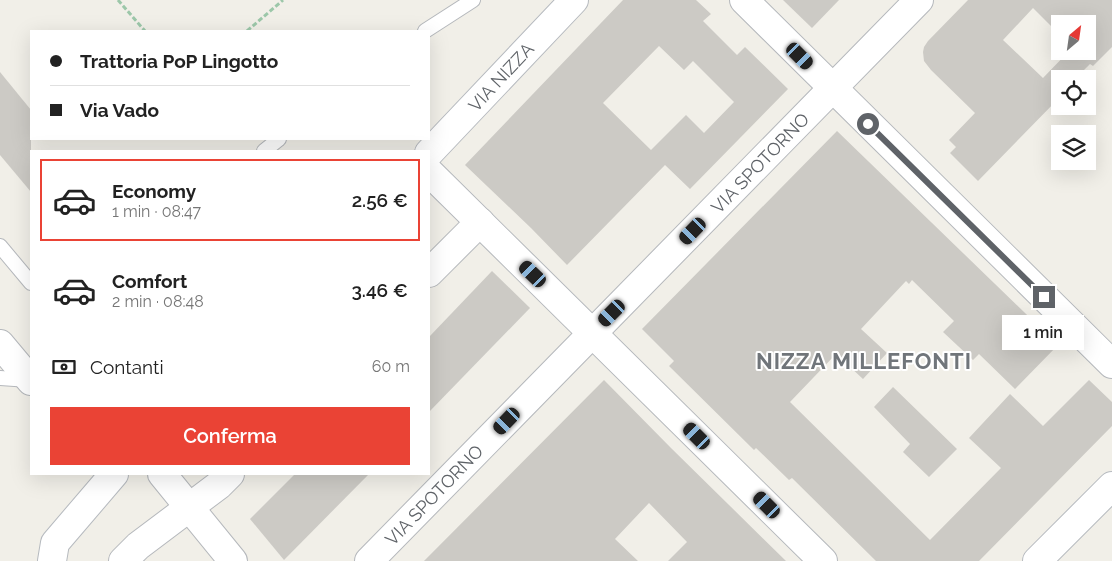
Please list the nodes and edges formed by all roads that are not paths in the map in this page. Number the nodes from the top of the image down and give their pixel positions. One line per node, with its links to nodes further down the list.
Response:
1 (473, 0): 5 (lane)
2 (574, 0): 9 (street, VIA NIZZA)
3 (744, 0): 6 (street)
4 (919, 0): 6 (street, VIA SPOTORNO)
5 (427, 30)
6 (832, 89): 15 (street, VIA SPOTORNO); 17 (street)
7 (278, 140): 8 (lane)
8 (265, 150)
9 (430, 152)
10 (430, 173): 11 (street)
11 (480, 222): 13 (street); 15 (street)
12 (0, 246): 14 (lane)
13 (430, 272)
14 (30, 282)
15 (593, 333): 30 (street, VIA SPOTORNO); 31 (street)
16 (0, 344): 19 (street)
17 (1112, 364)
18 (0, 378): 20 (lane)
19 (30, 379)
20 (30, 380)
21 (113, 475): 26 (street)
22 (163, 475): 25 (street)
23 (229, 475): 25 (street)
24 (1112, 486): 32 (street)
25 (189, 507): 28 (street); 29 (street)
26 (53, 552): 27 (street)
27 (32, 561)
28 (123, 561)
29 (232, 561)
30 (370, 561)
31 (823, 561)
32 (1037, 561)

